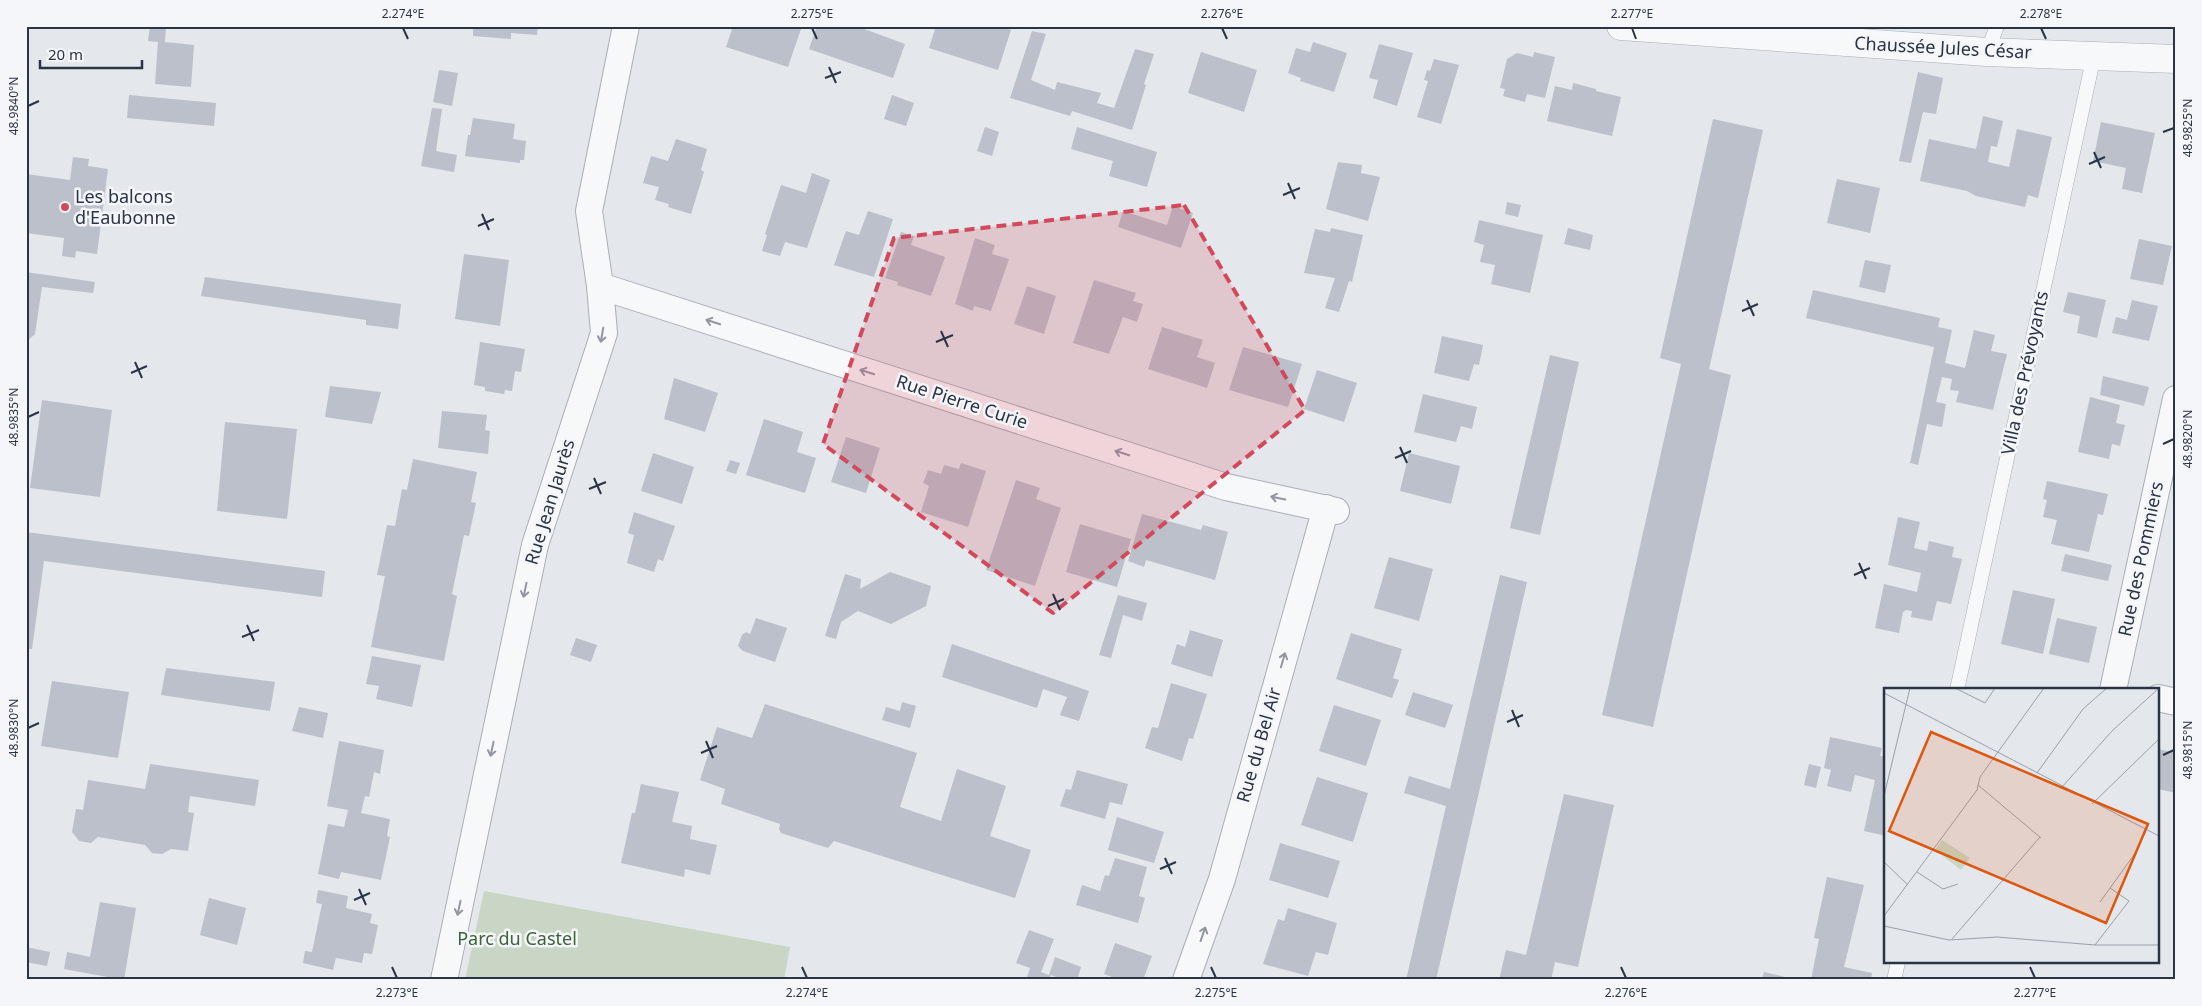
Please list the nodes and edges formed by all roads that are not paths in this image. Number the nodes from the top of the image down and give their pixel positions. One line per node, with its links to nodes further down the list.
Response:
1 (626, 26): 8 (street, Rue Jean Jaurès)
2 (1620, 26): 4 (street, Chaussée Jules César)
3 (1997, 26): 5 (lane)
4 (1650, 27): 5 (street, Chaussée Jules César)
5 (1986, 52): 6 (street, Chaussée Jules César)
6 (2094, 55): 7 (street, Chaussée Jules César); 11 (lane, Villa des Prévoyants)
7 (2176, 59)
8 (600, 286): 10 (street, Rue Pierre Curie, one-way to 8); 16 (street, Rue Jean Jaurès, one-way to 16)
9 (2176, 398): 12 (street, Rue des Pommiers)
10 (1331, 510): 17 (street, Rue du Bel Air, one-way to 10)
11 (1957, 688)
12 (2114, 688)
13 (2160, 698): 14 (street)
14 (2176, 702)
15 (1898, 964): 18 (lane)
16 (444, 980)
17 (1186, 980)
18 (1894, 980)

